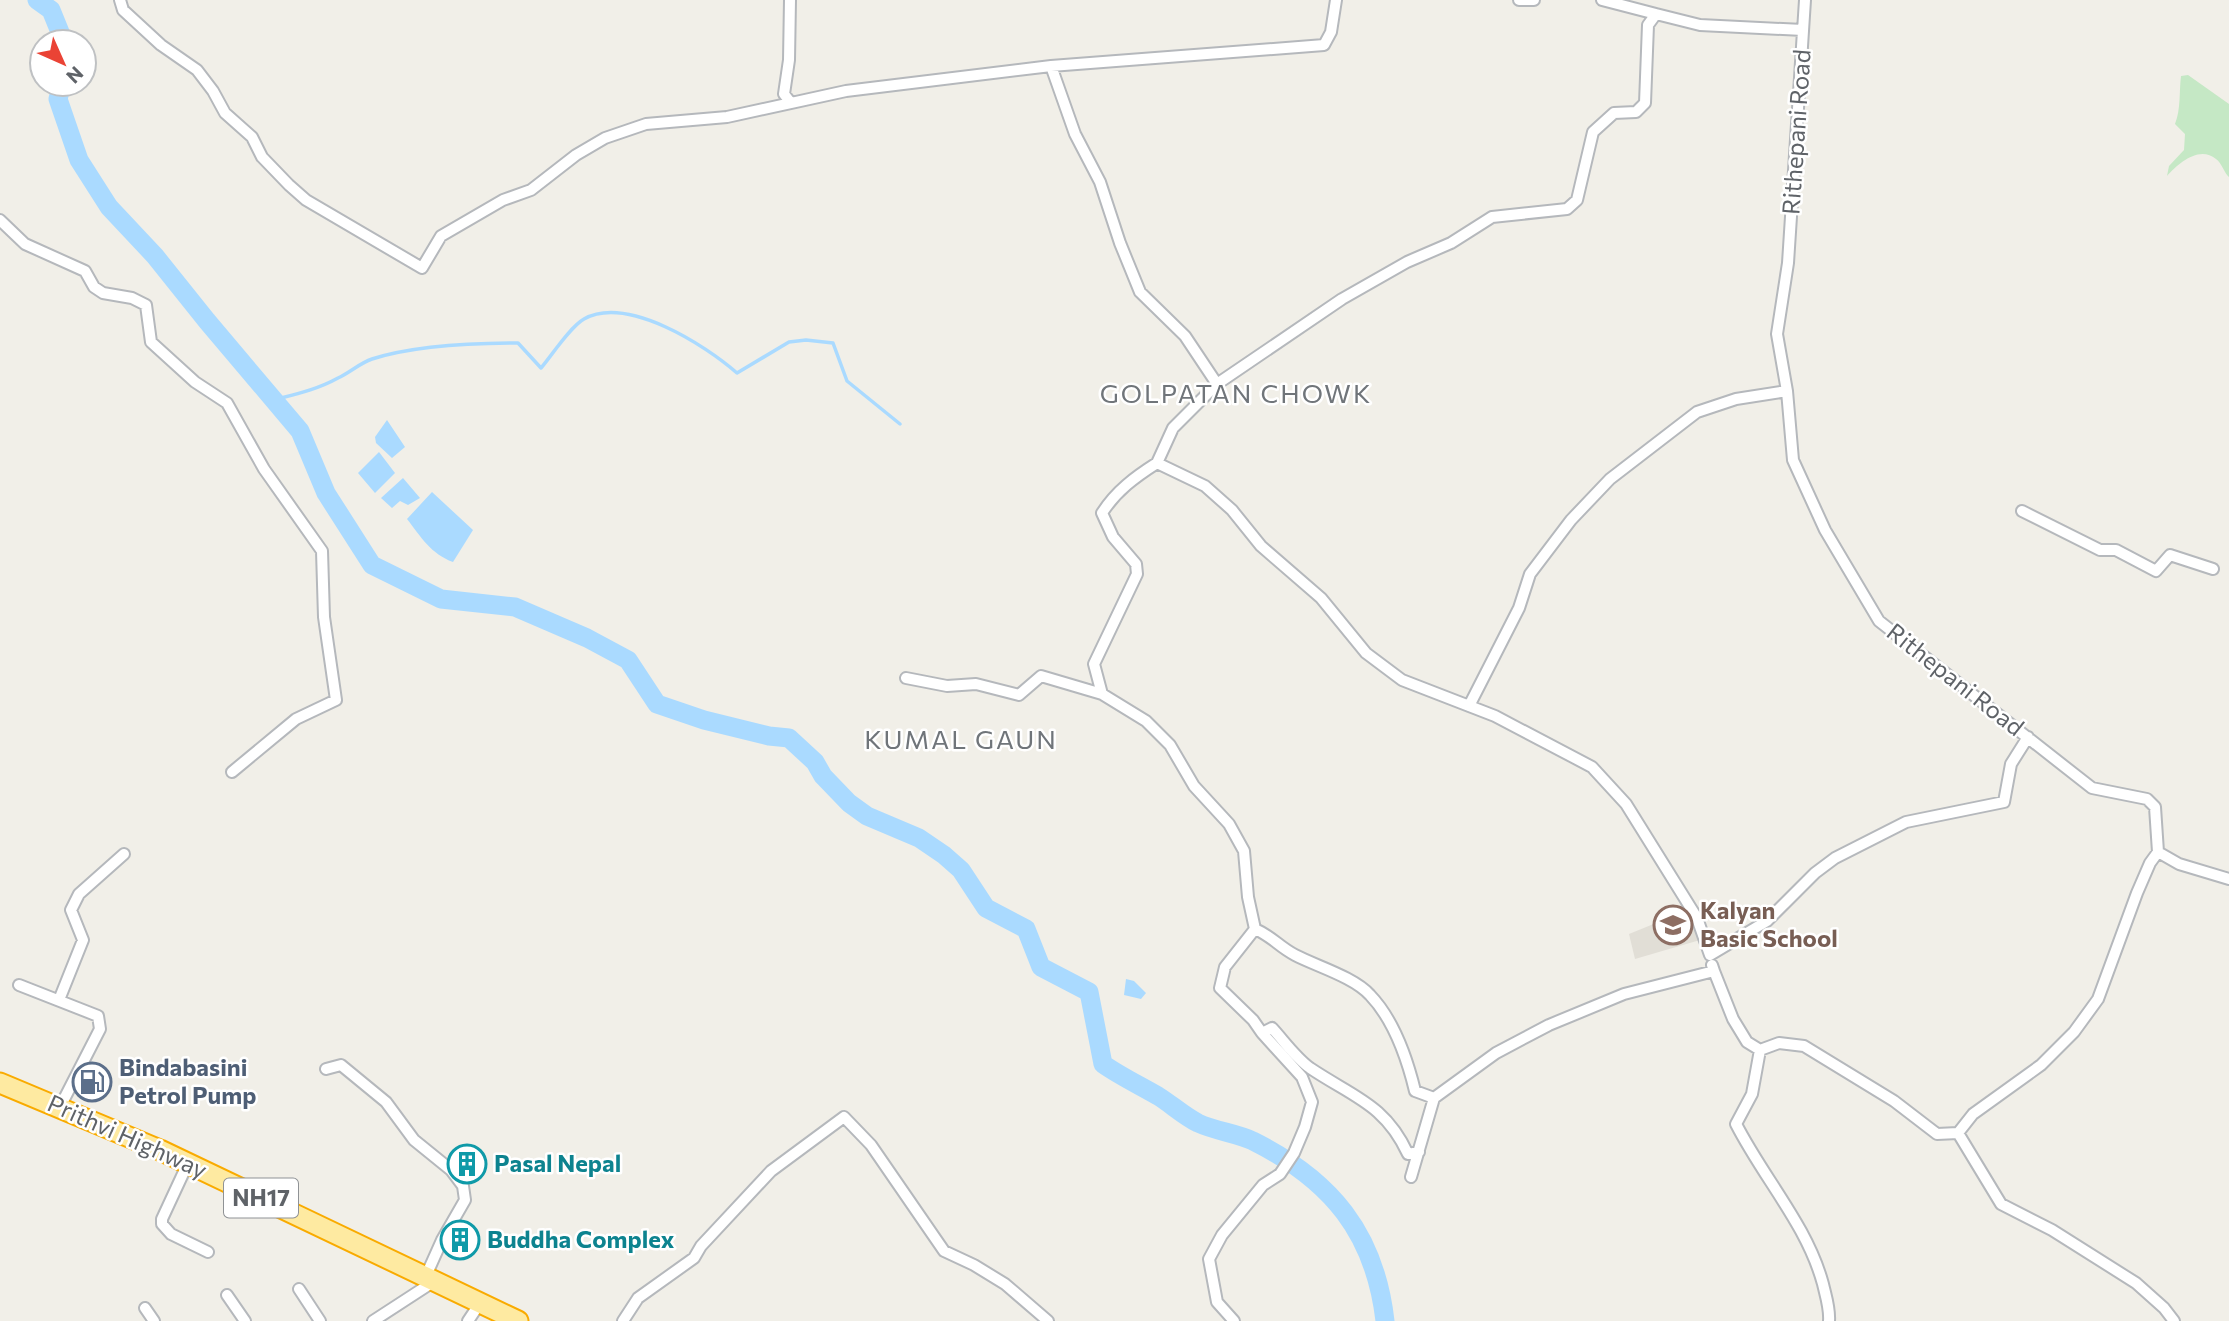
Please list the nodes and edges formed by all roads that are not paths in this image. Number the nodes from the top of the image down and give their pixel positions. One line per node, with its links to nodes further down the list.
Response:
1 (120, 0): 11 (street)
2 (790, 0): 11 (street)
3 (1336, 0): 10 (street)
4 (1519, 0): 5 (street)
5 (1534, 0)
6 (1602, 0): 8 (street)
7 (1805, 0): 9 (street, Rithepani Road)
8 (1656, 14): 9 (street); 13 (street)
9 (1803, 30): 14 (street, Rithepani Road)
10 (1051, 66): 11 (street); 13 (street)
11 (791, 103)
12 (0, 220): 22 (street)
13 (1217, 384): 15 (street)
14 (1787, 391): 20 (street); 21 (street, Rithepani Road)
15 (1157, 463): 19 (street); 20 (street)
16 (2022, 512): 17 (street)
17 (2213, 569)
18 (906, 678): 19 (street)
19 (1102, 694): 26 (street)
20 (1469, 706): 27 (street)
21 (2028, 737): 23 (street, Rithepani Road); 27 (street)
22 (232, 772)
23 (2158, 852): 25 (street); 37 (street)
24 (124, 855): 30 (street)
25 (2229, 879)
26 (1255, 929): 31 (street); 35 (street)
27 (1710, 955): 28 (street)
28 (1713, 971): 32 (street); 35 (street)
29 (19, 985): 30 (street)
30 (59, 1000): 36 (street)
31 (1262, 1032): 38 (street); 55 (street)
32 (1760, 1050): 37 (street); 56 (street)
33 (326, 1069): 42 (street)
34 (0, 1083): 36 (highway, Prithvi Highway / NH17)
35 (1434, 1098): 38 (street)
36 (60, 1107): 39 (highway, Prithvi Highway / NH17)
37 (1958, 1133): 57 (street)
38 (1419, 1152): 40 (street)
39 (188, 1163): 41 (street); 42 (highway, Prithvi Highway / NH17)
40 (1411, 1177)
41 (208, 1252)
42 (429, 1280): 45 (highway, Prithvi Highway / NH17); 50 (street)
43 (299, 1289): 49 (street)
44 (228, 1295): 47 (street)
45 (480, 1303): 51 (street); 52 (highway, Prithvi Highway / NH17)
46 (145, 1308): 48 (street)
47 (239, 1319)
48 (154, 1321)
49 (320, 1321)
50 (373, 1321)
51 (468, 1321)
52 (518, 1321)
53 (623, 1321): 54 (street)
54 (1048, 1321)
55 (1234, 1321)
56 (1829, 1321)
57 (2174, 1321)

